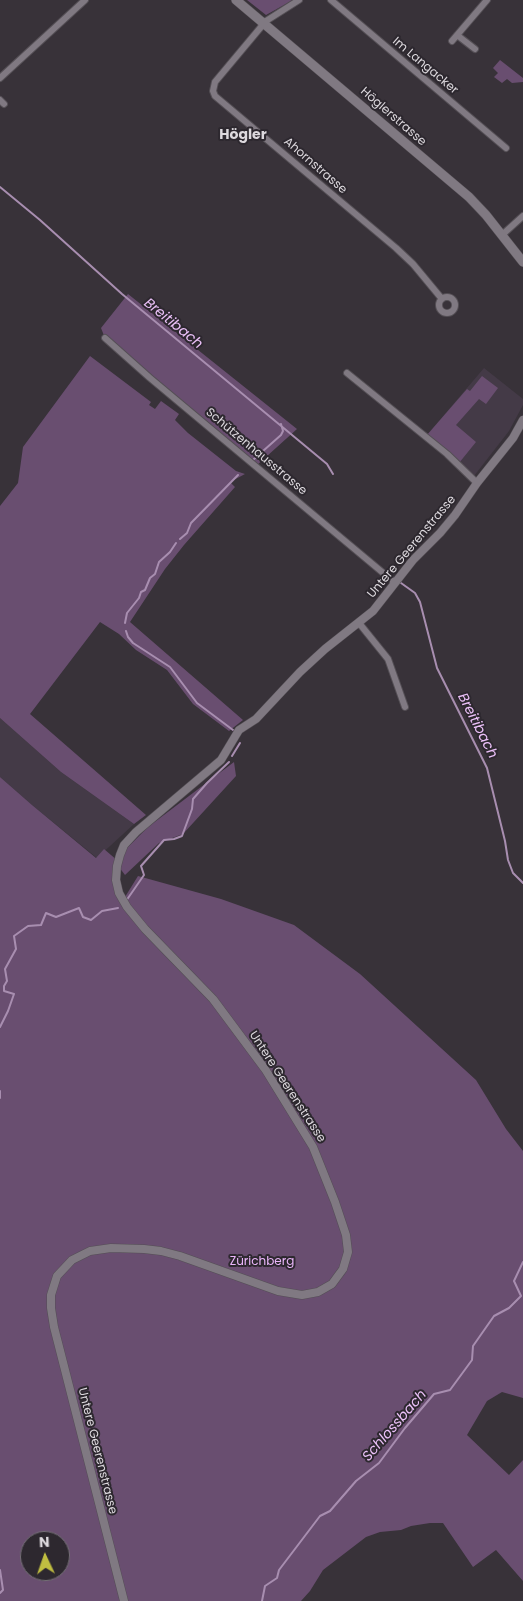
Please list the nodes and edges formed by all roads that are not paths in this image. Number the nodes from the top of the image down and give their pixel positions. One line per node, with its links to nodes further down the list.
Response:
1 (85, 0): 10 (street)
2 (236, 0): 6 (main road, Höglerstrasse)
3 (299, 0): 6 (street)
4 (331, 0): 11 (street, Im Langacker)
5 (487, 0): 7 (street)
6 (264, 23): 13 (main road, Höglerstrasse); 15 (street, Ahornstrasse)
7 (457, 35): 8 (street); 9 (street)
8 (452, 41)
9 (475, 49)
10 (0, 78)
11 (506, 148)
12 (523, 216): 13 (street)
13 (502, 235): 14 (main road, Höglerstrasse)
14 (523, 262)
15 (442, 299)
16 (105, 338): 21 (street, Schützenhausstrasse)
17 (347, 373): 20 (street)
18 (523, 420): 19 (street, Untere Geerenstrasse)
19 (521, 430): 20 (street, Untere Geerenstrasse)
20 (477, 482): 21 (street, Untere Geerenstrasse)
21 (394, 582): 22 (street, Untere Geerenstrasse)
22 (359, 623): 23 (street); 24 (street, Untere Geerenstrasse)
23 (405, 707)
24 (124, 1601)

